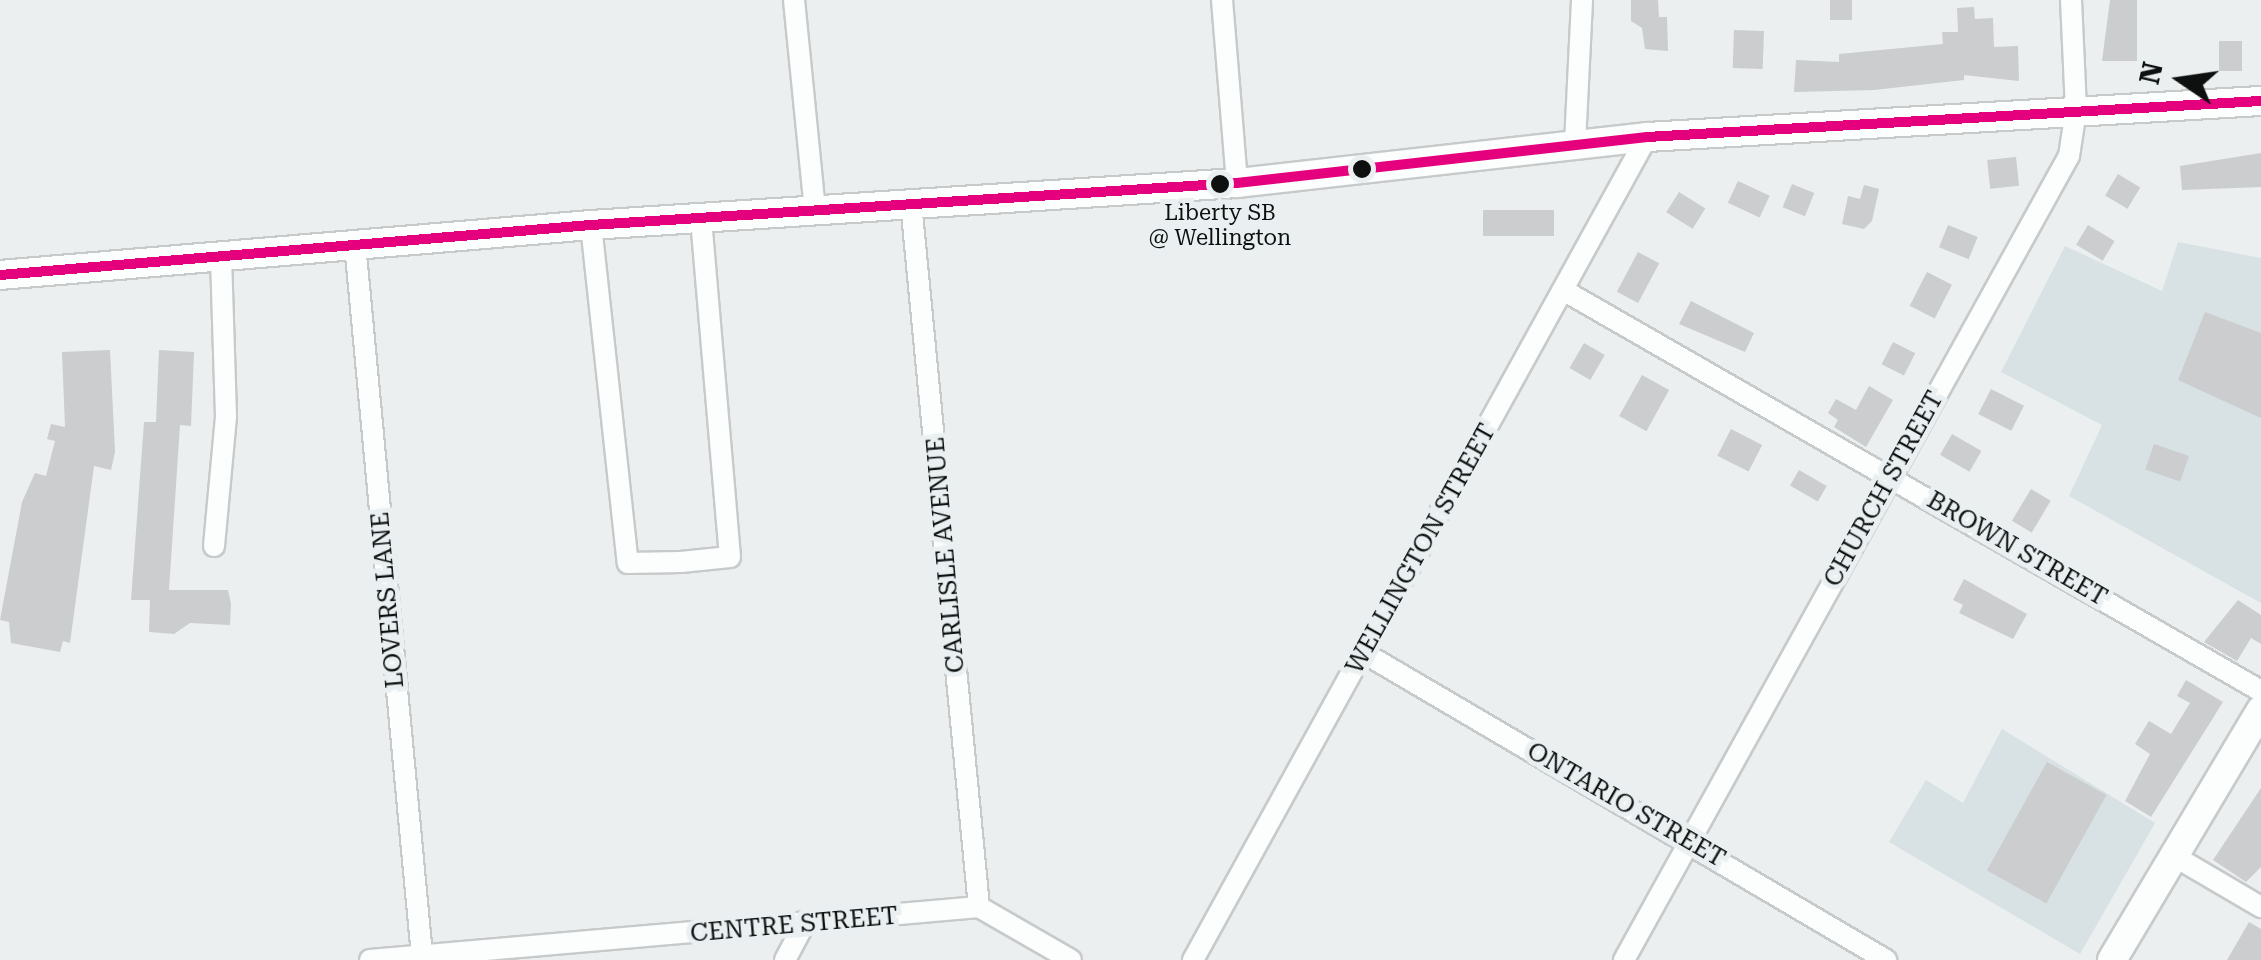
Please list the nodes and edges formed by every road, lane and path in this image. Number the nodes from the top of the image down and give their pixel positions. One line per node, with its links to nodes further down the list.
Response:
1 (794, 0): 11 (street)
2 (1222, 0): 9 (street)
3 (1582, 0): 8 (street)
4 (2071, 0): 6 (street, CHURCH STREET)
5 (2261, 101): 6 (main road)
6 (2076, 110): 7 (main road); 18 (street, CHURCH STREET)
7 (1647, 137): 8 (main road); 17 (street, WELLINGTON STREET)
8 (1575, 144): 9 (main road)
9 (1238, 183): 10 (main road)
10 (912, 203): 11 (main road); 25 (street, CARLISLE AVENUE)
11 (815, 210): 12 (main road)
12 (701, 218): 13 (main road); 13 (street)
13 (591, 225): 14 (main road)
14 (355, 244): 15 (main road); 28 (street, LOVERS LANE)
15 (221, 256): 16 (main road); 19 (street)
16 (0, 275)
17 (1563, 290): 18 (street, BROWN STREET); 20 (street, WELLINGTON STREET)
18 (1892, 476): 21 (street, BROWN STREET); 23 (street, CHURCH STREET)
19 (214, 546)
20 (1364, 653): 23 (street, ONTARIO STREET); 33 (street, WELLINGTON STREET)
21 (2261, 691)
22 (2261, 710): 24 (main road)
23 (1690, 841): 34 (street, CHURCH STREET); 35 (street, ONTARIO STREET)
24 (2174, 856): 26 (street); 36 (main road)
25 (979, 907): 27 (street, CENTRE STREET); 32 (street)
26 (2261, 907)
27 (804, 926): 29 (street, CENTRE STREET); 31 (street)
28 (422, 956): 29 (street, CENTRE STREET); 30 (street, CENTRE STREET)
29 (452, 957)
30 (370, 960)
31 (785, 960)
32 (1071, 960)
33 (1193, 960)
34 (1624, 960)
35 (1886, 960)
36 (2112, 960)

